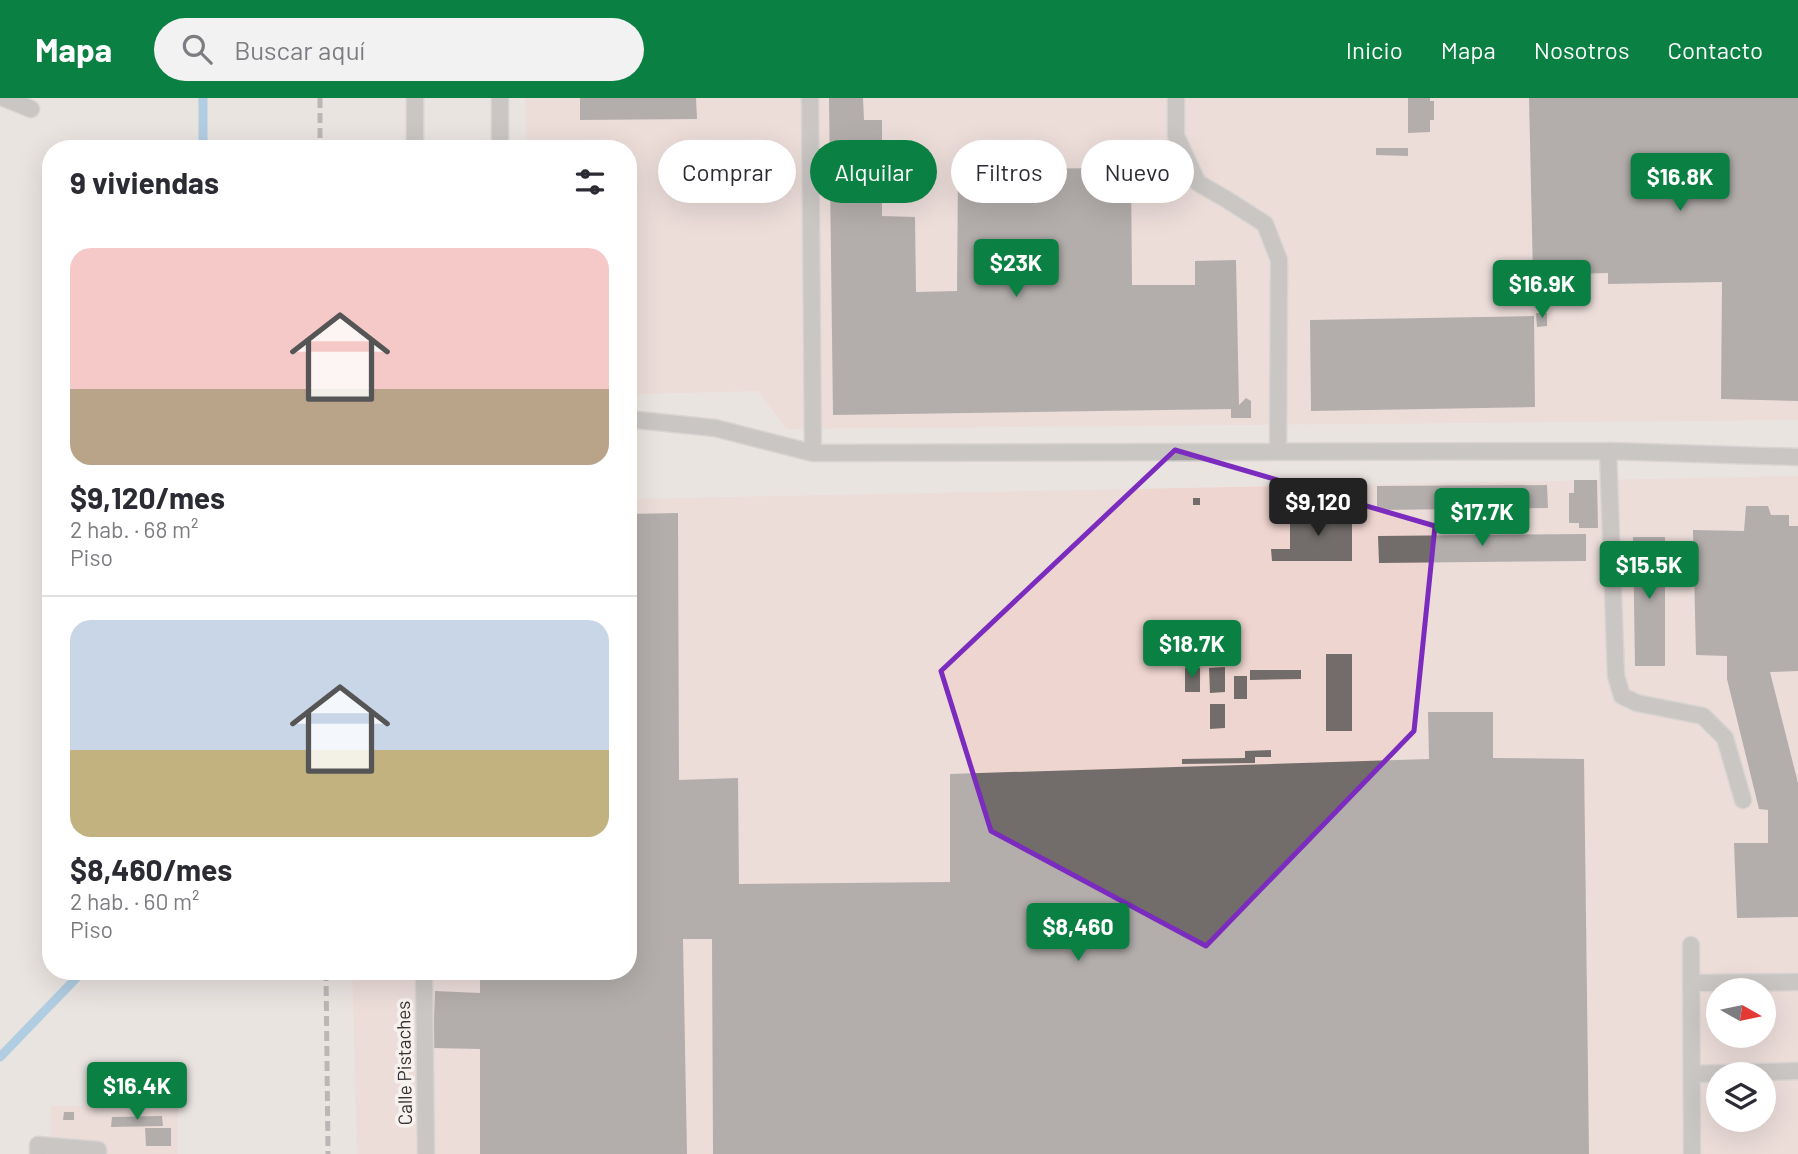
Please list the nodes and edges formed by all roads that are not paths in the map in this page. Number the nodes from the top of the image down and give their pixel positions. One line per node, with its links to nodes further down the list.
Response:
1 (4, 98): 6 (lane)
2 (415, 98): 7 (lane)
3 (500, 98): 8 (lane)
4 (810, 98): 12 (lane)
5 (1176, 98): 11 (lane)
6 (31, 108)
7 (415, 140)
8 (500, 140)
9 (637, 420): 12 (lane)
10 (1608, 451): 11 (lane); 13 (lane); 14 (lane)
11 (1278, 452): 12 (lane)
12 (813, 453)
13 (1798, 457)
14 (1743, 800)
15 (1691, 945): 18 (lane)
16 (424, 980): 23 (lane, Calle Pistaches)
17 (1798, 982): 18 (lane)
18 (1691, 983): 20 (lane)
19 (1798, 1071): 20 (lane)
20 (1692, 1074): 24 (lane)
21 (38, 1154): 22 (lane)
22 (98, 1154)
23 (426, 1154)
24 (1692, 1154)

